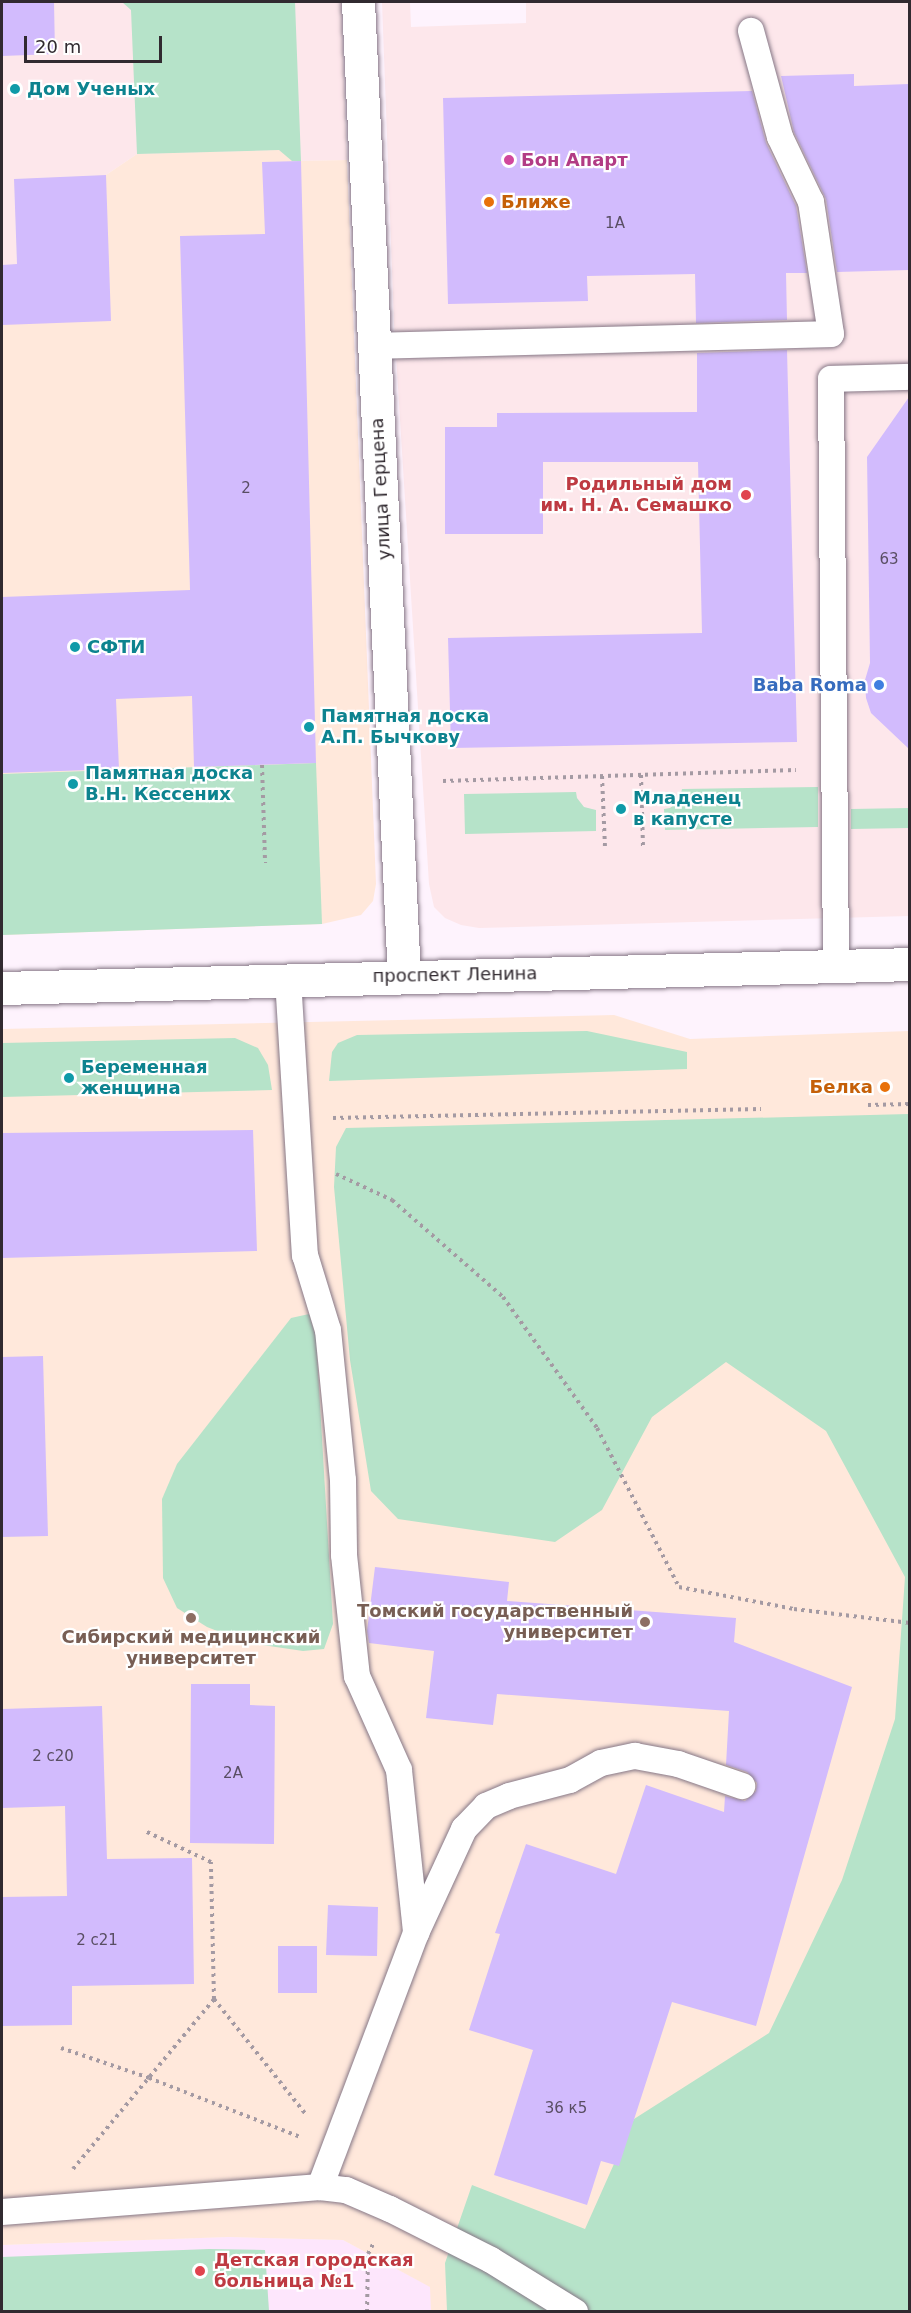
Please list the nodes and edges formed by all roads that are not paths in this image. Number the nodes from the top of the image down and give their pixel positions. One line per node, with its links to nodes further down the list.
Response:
1 (358, 2): 3 (street, улица Герцена)
2 (751, 31): 3 (lane)
3 (374, 346): 7 (street, улица Герцена)
4 (909, 377): 6 (lane)
5 (909, 964): 6 (street, проспект Ленина)
6 (836, 966): 7 (street, проспект Ленина)
7 (404, 976): 8 (street, проспект Ленина)
8 (288, 979): 9 (street, проспект Ленина); 11 (lane)
9 (2, 988)
10 (742, 1786): 11 (lane)
11 (416, 1933): 12 (lane)
12 (320, 2187): 13 (lane); 14 (lane)
13 (2, 2211)
14 (575, 2312)

